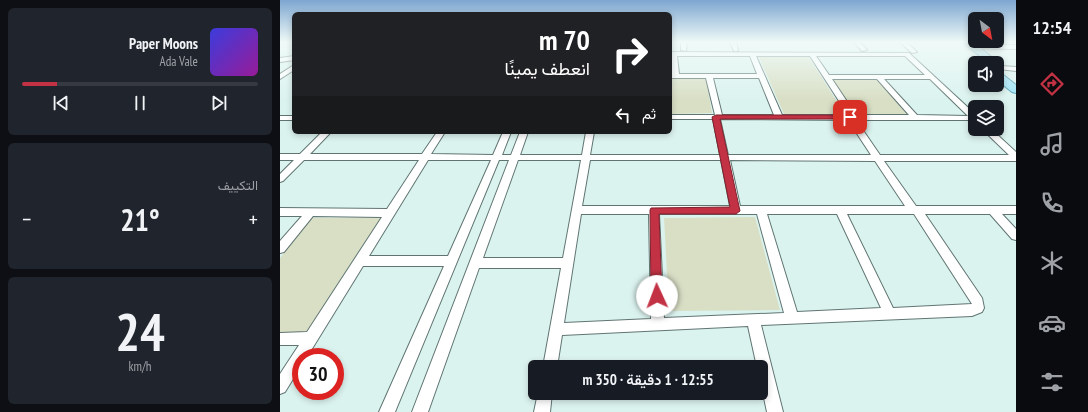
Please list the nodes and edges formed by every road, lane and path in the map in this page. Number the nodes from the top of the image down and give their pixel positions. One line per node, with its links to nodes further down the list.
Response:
1 (672, 61): 9 (street)
2 (755, 61): 11 (street)
3 (817, 61): 14 (street)
4 (915, 61): 16 (street)
5 (292, 68): 13 (street)
6 (1004, 68): 7 (street)
7 (1016, 69)
8 (1004, 72): 17 (main road)
9 (673, 76): 10 (street)
10 (710, 76): 11 (street); 22 (street)
11 (762, 76): 23 (street)
12 (1004, 76): 18 (main road)
13 (280, 77)
14 (827, 77): 15 (street); 24 (street)
15 (879, 77): 16 (street); 26 (street)
16 (931, 77): 19 (street)
17 (1016, 80)
18 (1016, 90)
19 (968, 111)
20 (292, 117): 25 (street)
21 (672, 117): 22 (street)
22 (717, 117): 23 (street); 38 (street)
23 (779, 117): 24 (street)
24 (852, 117): 26 (street); 42 (street)
25 (280, 118)
26 (915, 118): 27 (street)
27 (968, 118)
28 (325, 134): 34 (street)
29 (440, 134): 41 (street)
30 (506, 134): 35 (street)
31 (523, 134): 36 (street)
32 (590, 134): 37 (street)
33 (994, 136): 39 (street)
34 (301, 157): 40 (street); 41 (street); 43 (street)
35 (496, 157): 36 (street); 41 (street); 58 (street)
36 (514, 157): 37 (street); 59 (street)
37 (585, 157): 38 (street); 44 (street)
38 (724, 157): 42 (street); 49 (street)
39 (1016, 157): 42 (street)
40 (280, 158)
41 (424, 158): 54 (street)
42 (877, 158): 46 (street)
43 (280, 179)
44 (576, 210): 45 (street); 60 (street)
45 (654, 210): 49 (street); 64 (street)
46 (915, 210): 47 (street); 51 (street); 61 (street)
47 (993, 210): 48 (street); 55 (street)
48 (1016, 210)
49 (736, 211): 50 (street)
50 (761, 211): 51 (street); 62 (street)
51 (841, 211): 61 (street)
52 (280, 212): 53 (street)
53 (311, 212): 54 (street); 56 (street)
54 (389, 213): 57 (street)
55 (1016, 236)
56 (280, 249)
57 (359, 261): 58 (street); 66 (street)
58 (452, 261): 71 (street)
59 (476, 263): 60 (street); 72 (street)
60 (568, 263): 65 (street)
61 (890, 314): 62 (street)
62 (792, 318): 63 (street)
63 (753, 320): 64 (street); 74 (street)
64 (658, 324): 65 (street)
65 (556, 328): 68 (street)
66 (310, 338): 67 (street); 69 (street)
67 (280, 339)
68 (551, 360)
69 (280, 387)
70 (544, 400): 73 (street)
71 (387, 412)
72 (420, 412)
73 (542, 412)
74 (775, 412)

